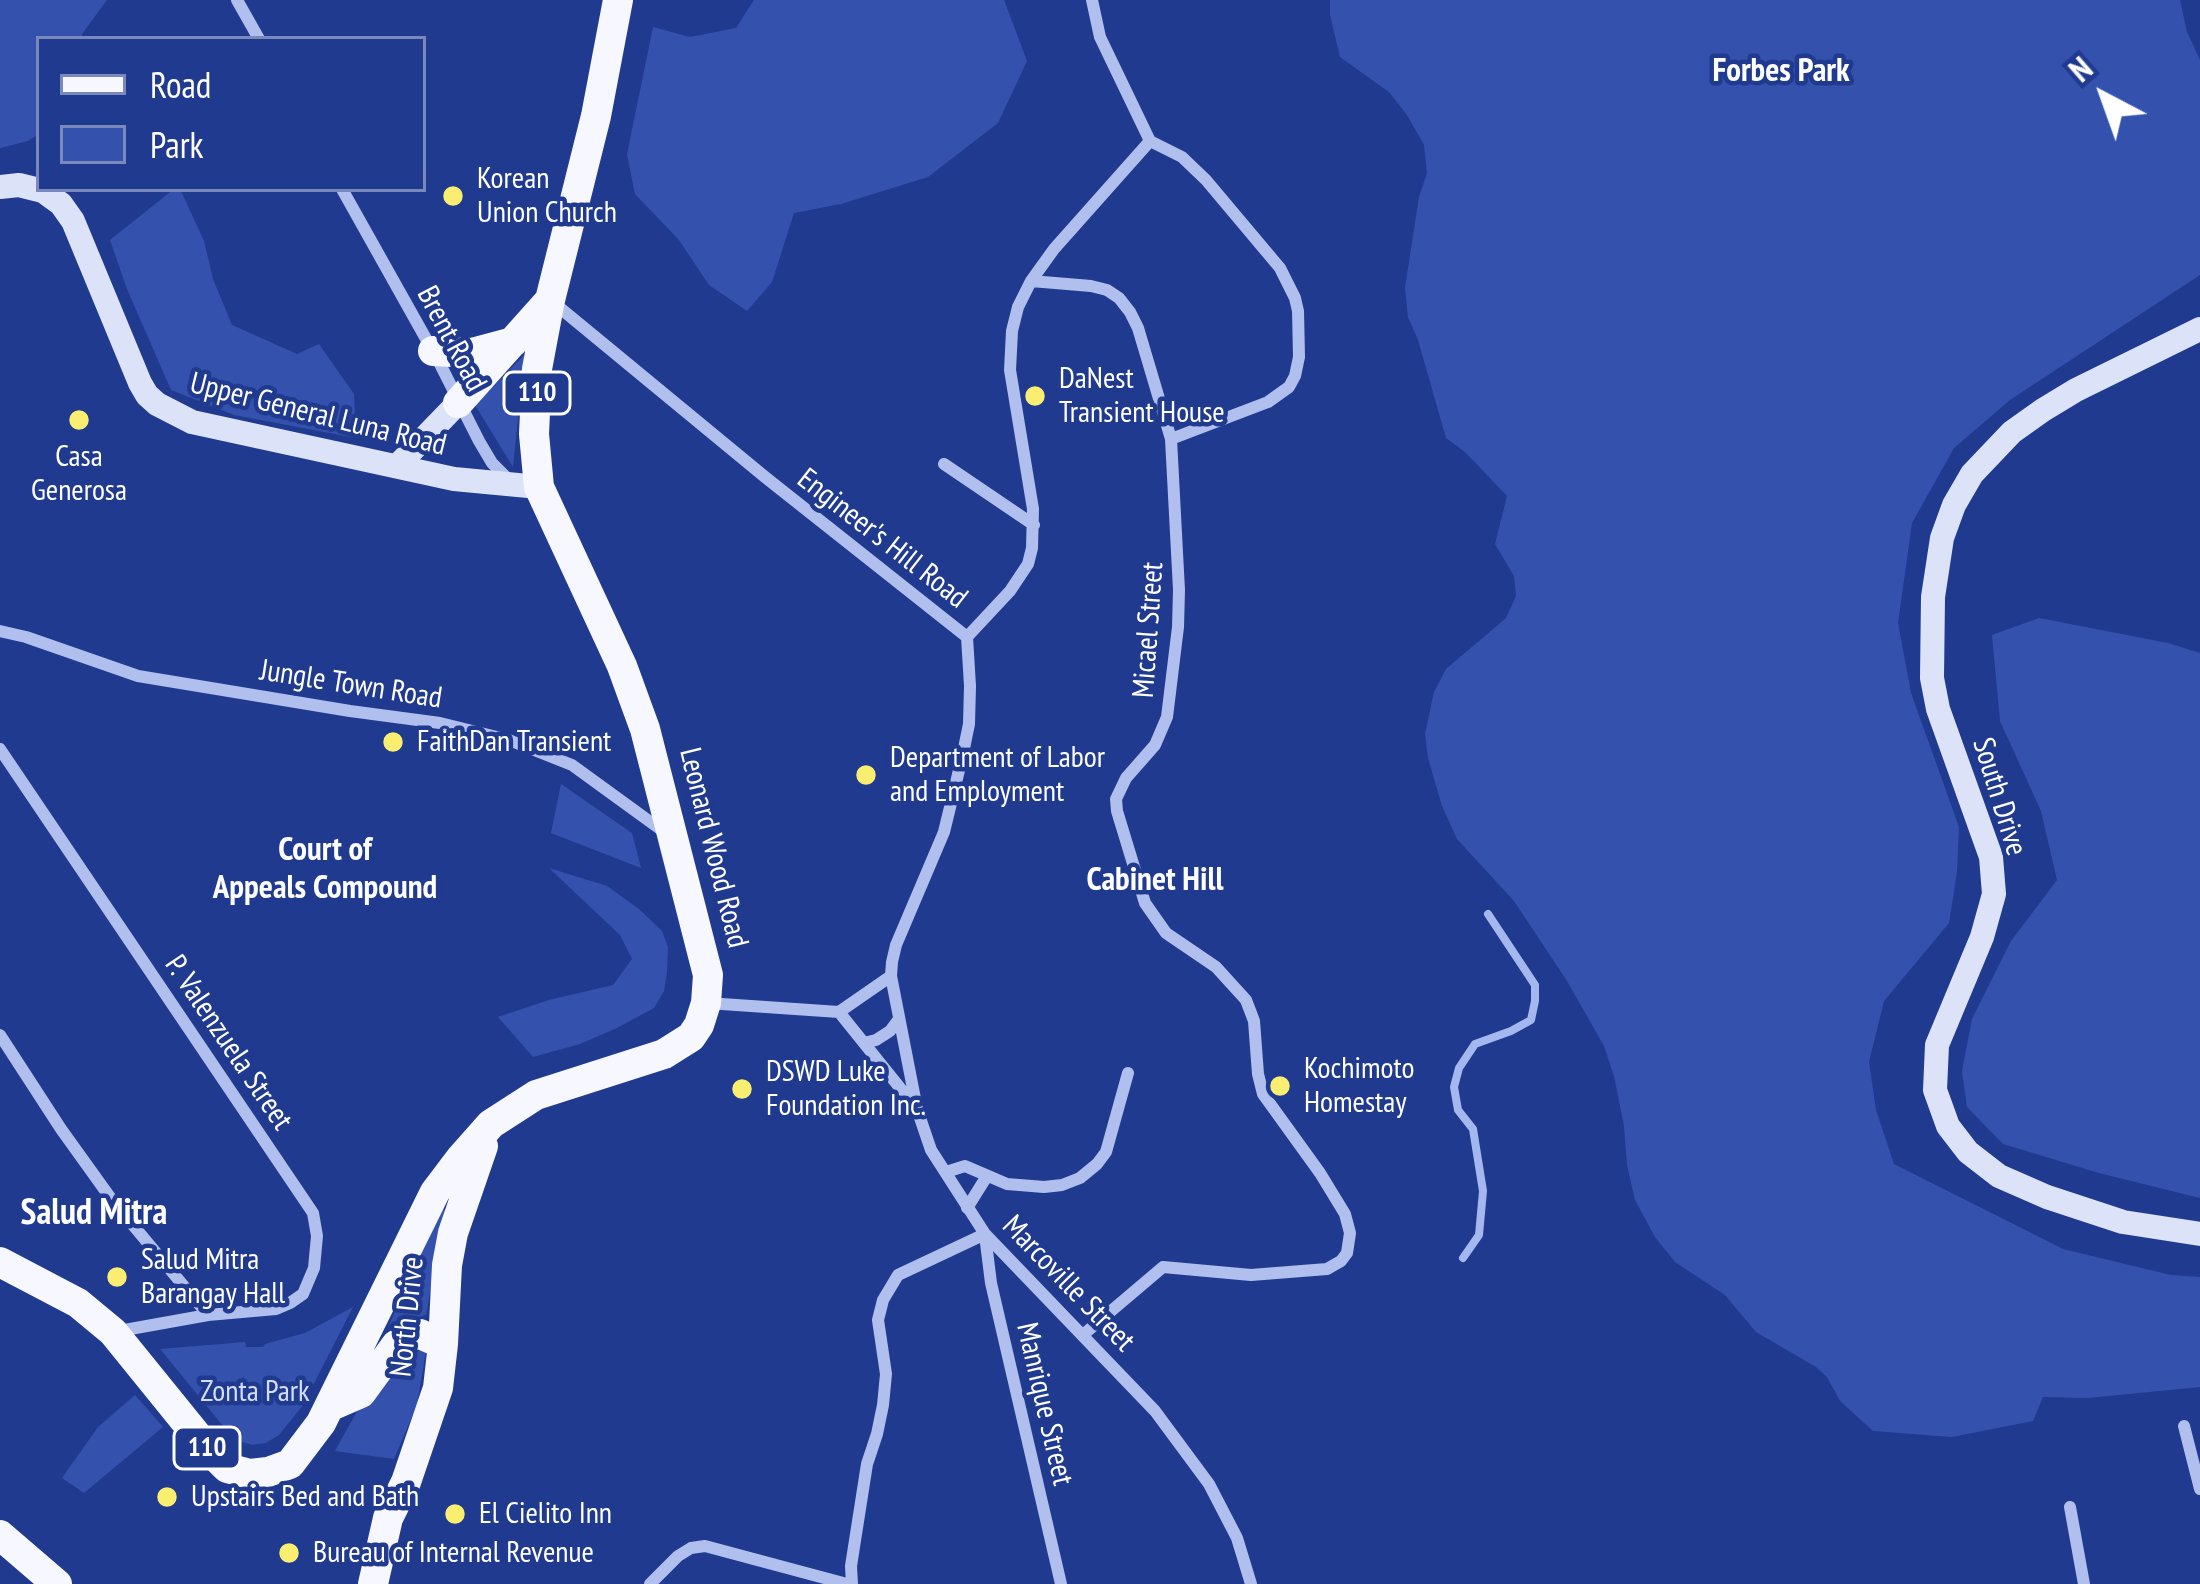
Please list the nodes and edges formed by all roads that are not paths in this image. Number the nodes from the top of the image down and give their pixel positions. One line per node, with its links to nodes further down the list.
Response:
1 (237, 0): 4 (street)
2 (618, 0): 11 (main road, Leonard Wood Road / 110)
3 (1092, 0): 5 (street)
4 (257, 36)
5 (1150, 141): 10 (street); 16 (street)
6 (0, 187): 7 (main road, Upper General Luna Road)
7 (36, 189)
8 (44, 192): 18 (main road, Upper General Luna Road)
9 (344, 192): 14 (street, Brent Road)
10 (1031, 281): 16 (street, Micael Street); 20 (street)
11 (550, 300): 13 (main road); 19 (main road, Leonard Wood Road / 110); 22 (street, Engineer's Hill Road)
12 (2200, 329): 38 (main road, South Drive)
13 (513, 342): 14 (main road); 15 (main road)
14 (433, 351): 15 (street, Brent Road)
15 (458, 403): 18 (main road); 19 (street, Brent Road)
16 (1171, 439): 42 (street, Micael Street)
17 (944, 464): 20 (street)
18 (397, 466): 19 (main road, Upper General Luna Road)
19 (539, 487): 24 (main road, Leonard Wood Road / 110)
20 (1034, 525): 22 (street)
21 (0, 631): 24 (street, Jungle Town Road)
22 (967, 637): 25 (street, Engineer's Hill Road)
23 (0, 749): 40 (street, P. Valenzuela Street)
24 (673, 838): 26 (main road, Leonard Wood Road / 110)
25 (891, 976): 27 (street); 28 (street)
26 (706, 1003): 27 (street); 35 (main road, 110)
27 (839, 1012): 30 (street, Marcoville Street)
28 (899, 1019): 30 (street); 32 (street)
29 (0, 1035): 40 (street)
30 (864, 1043): 32 (street, Marcoville Street)
31 (1128, 1073): 34 (street)
32 (917, 1109): 33 (street, Marcoville Street)
33 (946, 1172): 34 (street); 36 (street, Marcoville Street)
34 (987, 1176): 36 (street)
35 (450, 1193): 43 (main road, North Drive); 44 (main road, 110)
36 (967, 1208): 37 (street, Marcoville Street)
37 (985, 1234): 42 (street, Marcoville Street); 52 (street); 53 (street, Manrique Street)
38 (2200, 1234)
39 (0, 1262): 41 (main road, 110)
40 (208, 1315): 41 (street, P. Valenzuela Street)
41 (113, 1332): 44 (main road, 110)
42 (1084, 1334): 54 (street, Marcoville Street)
43 (443, 1344): 44 (main road); 50 (main road, North Drive)
44 (331, 1406)
45 (2184, 1426): 46 (street)
46 (2200, 1489)
47 (2070, 1507): 55 (street)
48 (0, 1534): 49 (main road)
49 (57, 1584)
50 (373, 1584)
51 (650, 1584): 52 (street)
52 (849, 1584)
53 (1061, 1584)
54 (1251, 1584)
55 (2084, 1584)

